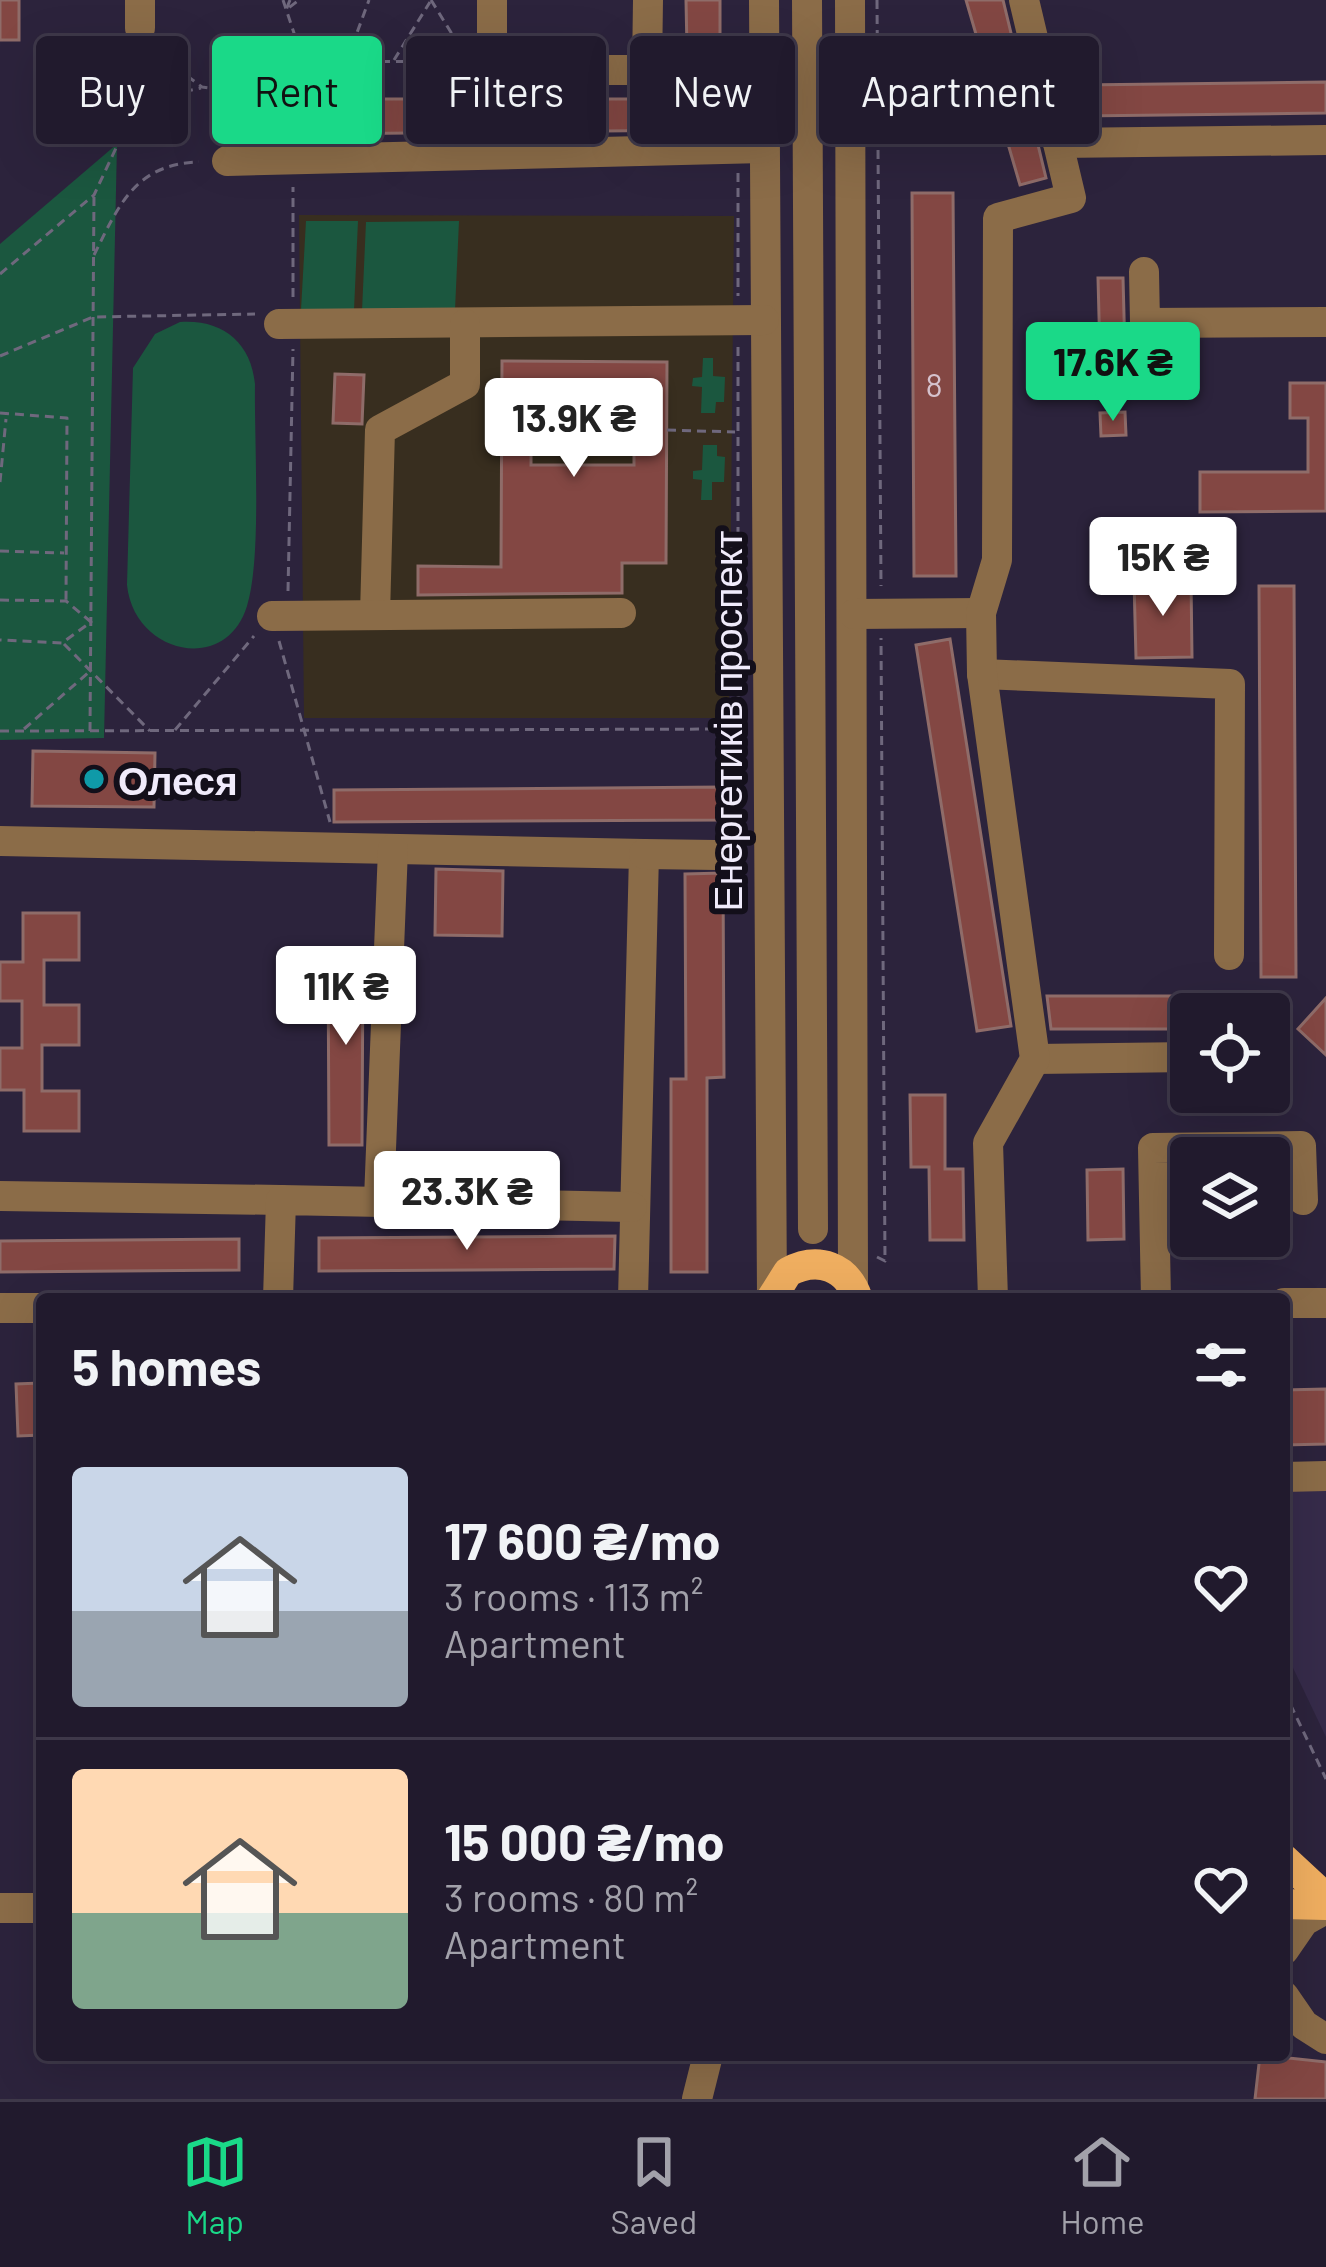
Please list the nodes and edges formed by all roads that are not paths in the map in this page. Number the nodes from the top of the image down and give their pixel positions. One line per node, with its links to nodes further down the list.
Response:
1 (492, 0): 10 (street)
2 (648, 0): 7 (street)
3 (764, 0): 8 (street, Енергетиків проспект)
4 (807, 0): 40 (street)
5 (850, 0): 24 (street)
6 (1024, 0): 9 (street)
7 (647, 36)
8 (764, 36)
9 (1033, 36)
10 (630, 70)
11 (1326, 140): 12 (street)
12 (1099, 143)
13 (751, 144): 15 (street, Енергетиків проспект)
14 (1058, 144): 23 (street)
15 (750, 148): 16 (street); 19 (street, Енергетиків проспект)
16 (226, 161)
17 (1144, 272): 20 (street)
18 (288, 320): 21 (street)
19 (751, 321): 21 (street); 44 (street, Енергетиків проспект)
20 (1326, 322)
21 (465, 324): 25 (street)
22 (621, 613): 25 (street)
23 (981, 613): 24 (street); 27 (street)
24 (854, 614): 41 (street)
25 (375, 615): 26 (street)
26 (279, 616)
27 (982, 674): 32 (street); 34 (street)
28 (0, 841): 29 (street)
29 (393, 849): 30 (street); 36 (street)
30 (644, 854): 31 (street); 39 (street)
31 (716, 855)
32 (1229, 955)
33 (1170, 1057): 34 (street)
34 (1035, 1059): 46 (street)
35 (0, 1196): 37 (street)
36 (379, 1199): 37 (street); 39 (street)
37 (280, 1200): 42 (street)
38 (1303, 1200): 47 (street)
39 (632, 1207): 43 (street)
40 (813, 1229)
41 (855, 1292): 45 (main road)
42 (278, 1293)
43 (633, 1293)
44 (771, 1293)
45 (773, 1293)
46 (994, 1293)
47 (1156, 1293)
48 (1290, 1303): 49 (street)
49 (1326, 1304)
50 (0, 1308): 51 (street)
51 (36, 1308)
52 (1326, 1476): 53 (street)
53 (1290, 1477)
54 (1290, 1865): 56 (main road)
55 (1290, 1904): 56 (main road)
56 (1326, 1904): 59 (street)
57 (36, 1907): 58 (street)
58 (0, 1908)
59 (1290, 1938)
60 (1290, 2005): 61 (street)
61 (1326, 2039)
62 (699, 2061): 64 (street)
63 (707, 2061): 64 (street)
64 (696, 2099)

